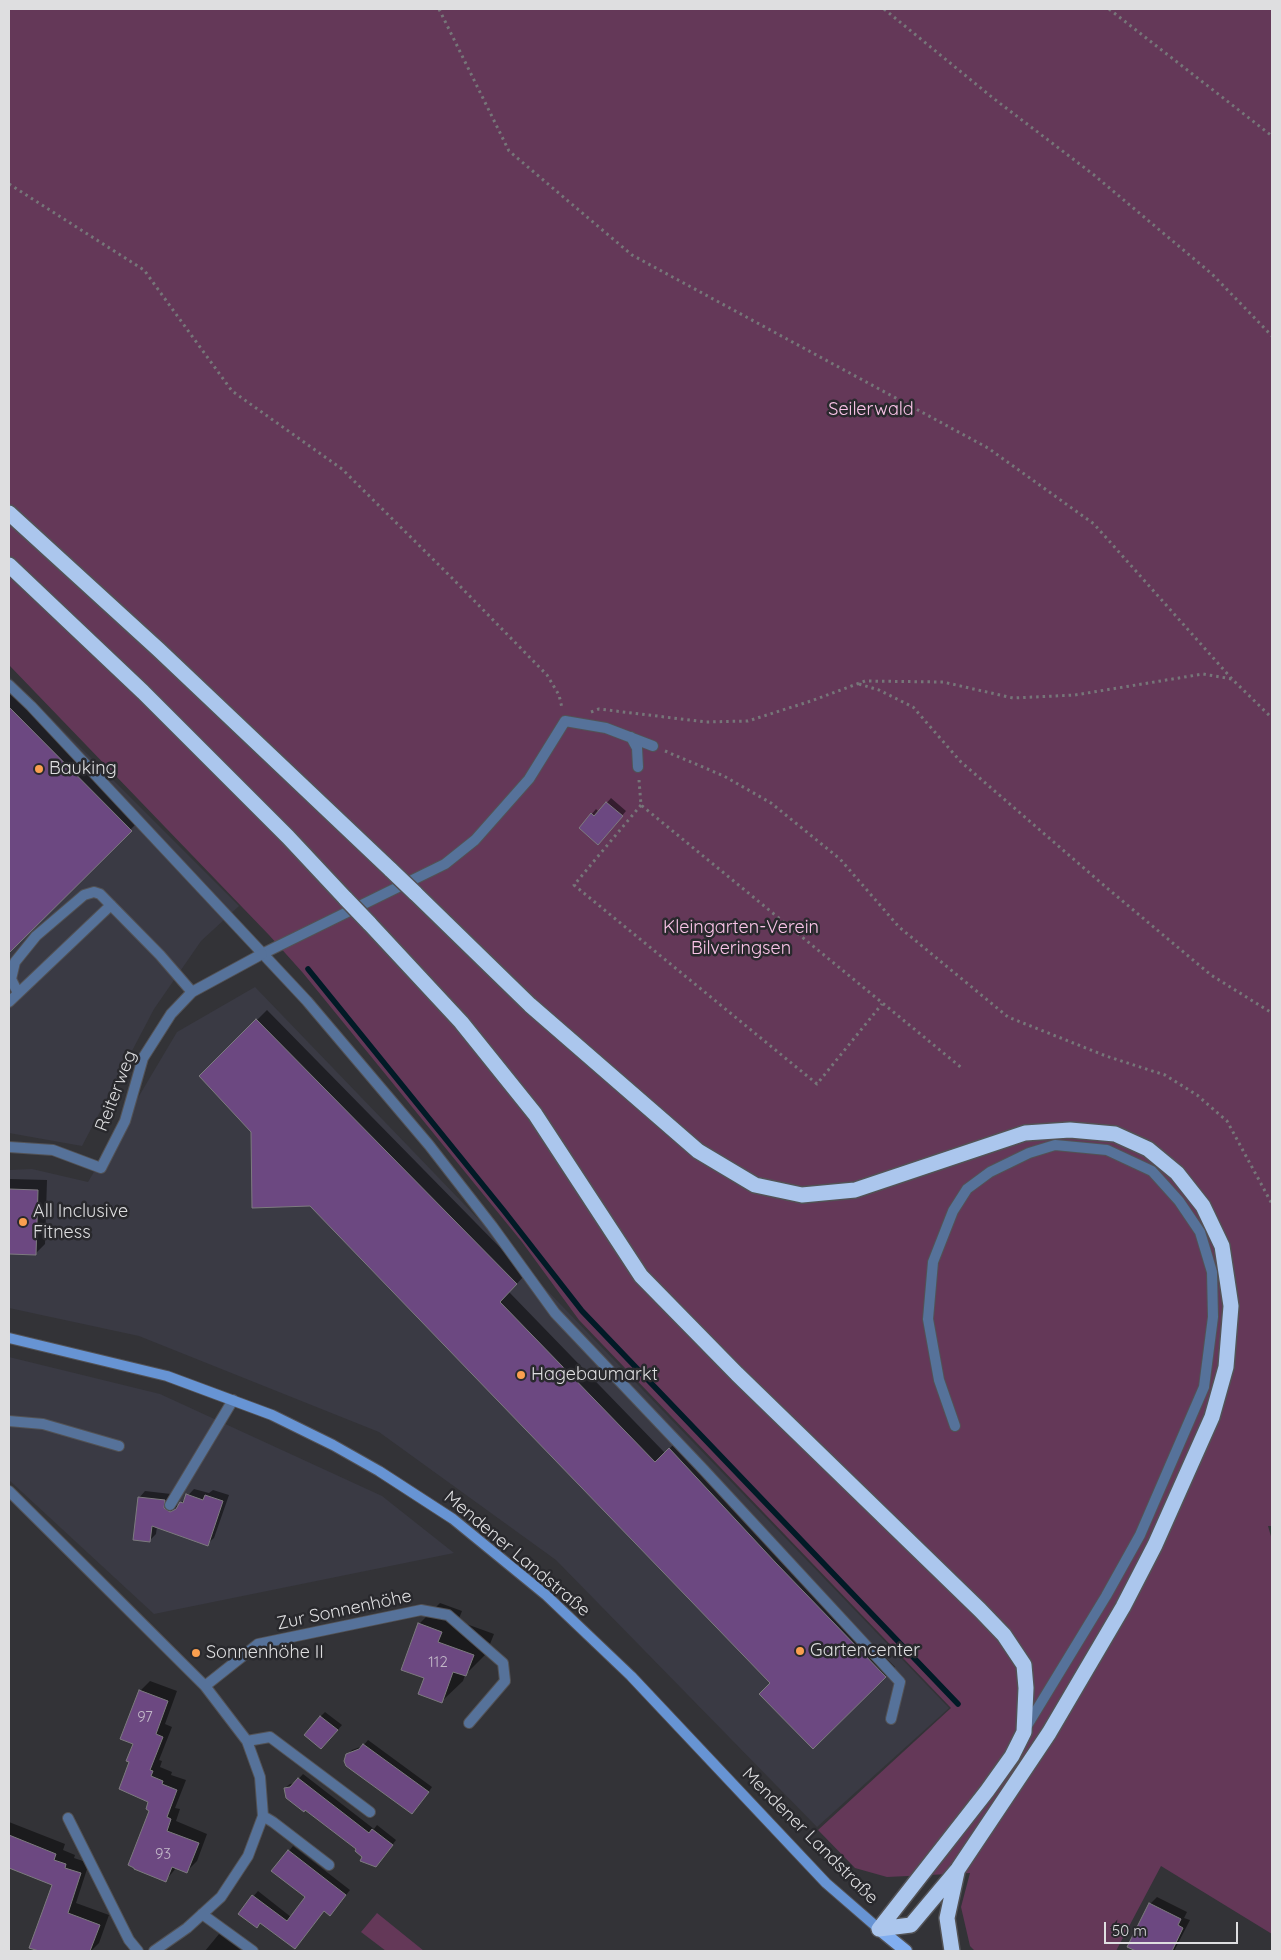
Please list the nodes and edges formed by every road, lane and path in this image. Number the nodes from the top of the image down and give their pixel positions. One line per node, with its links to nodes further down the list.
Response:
1 (438, 9): 9 (path)
2 (884, 9): 6 (path)
3 (1109, 9): 4 (path)
4 (1272, 136)
5 (9, 184): 13 (path)
6 (1272, 336)
7 (9, 514): 44 (highway, bridge)
8 (9, 565): 38 (highway, bridge)
9 (1232, 679): 10 (path); 12 (path)
10 (859, 684): 13 (path); 24 (path)
11 (9, 685): 19 (street)
12 (1272, 718)
13 (565, 721): 14 (street); 19 (street, Reiterweg)
14 (631, 737): 15 (street); 16 (street)
15 (653, 746): 27 (path)
16 (638, 767): 17 (path)
17 (641, 805): 23 (path); 23 (path)
18 (111, 905): 20 (street); 21 (street); 21 (street)
19 (262, 954): 20 (street, Reiterweg); 36 (street)
20 (192, 992): 26 (street, Reiterweg)
21 (18, 993): 22 (street)
22 (9, 1002)
23 (882, 1004): 25 (path)
24 (1272, 1013)
25 (963, 1069)
26 (9, 1147)
27 (1272, 1204)
28 (12, 1338): 29 (main road, Mendener Landstraße)
29 (233, 1400): 34 (street); 46 (main road, Mendener Landstraße)
30 (9, 1421): 32 (street)
31 (955, 1426): 38 (street)
32 (119, 1446)
33 (9, 1490): 35 (street)
34 (170, 1505)
35 (205, 1686): 37 (street, Zur Sonnenhöhe); 39 (street)
36 (891, 1720)
37 (469, 1723)
38 (1024, 1732): 46 (highway)
39 (247, 1741): 40 (street); 41 (street)
40 (370, 1812)
41 (263, 1816): 43 (street); 45 (street)
42 (68, 1818): 47 (street)
43 (329, 1865)
44 (958, 1870): 46 (highway); 51 (highway)
45 (202, 1914): 48 (street); 49 (street)
46 (879, 1929): 50 (main road, Mendener Landstraße)
47 (138, 1951)
48 (154, 1951)
49 (253, 1951)
50 (906, 1951)
51 (952, 1951)

